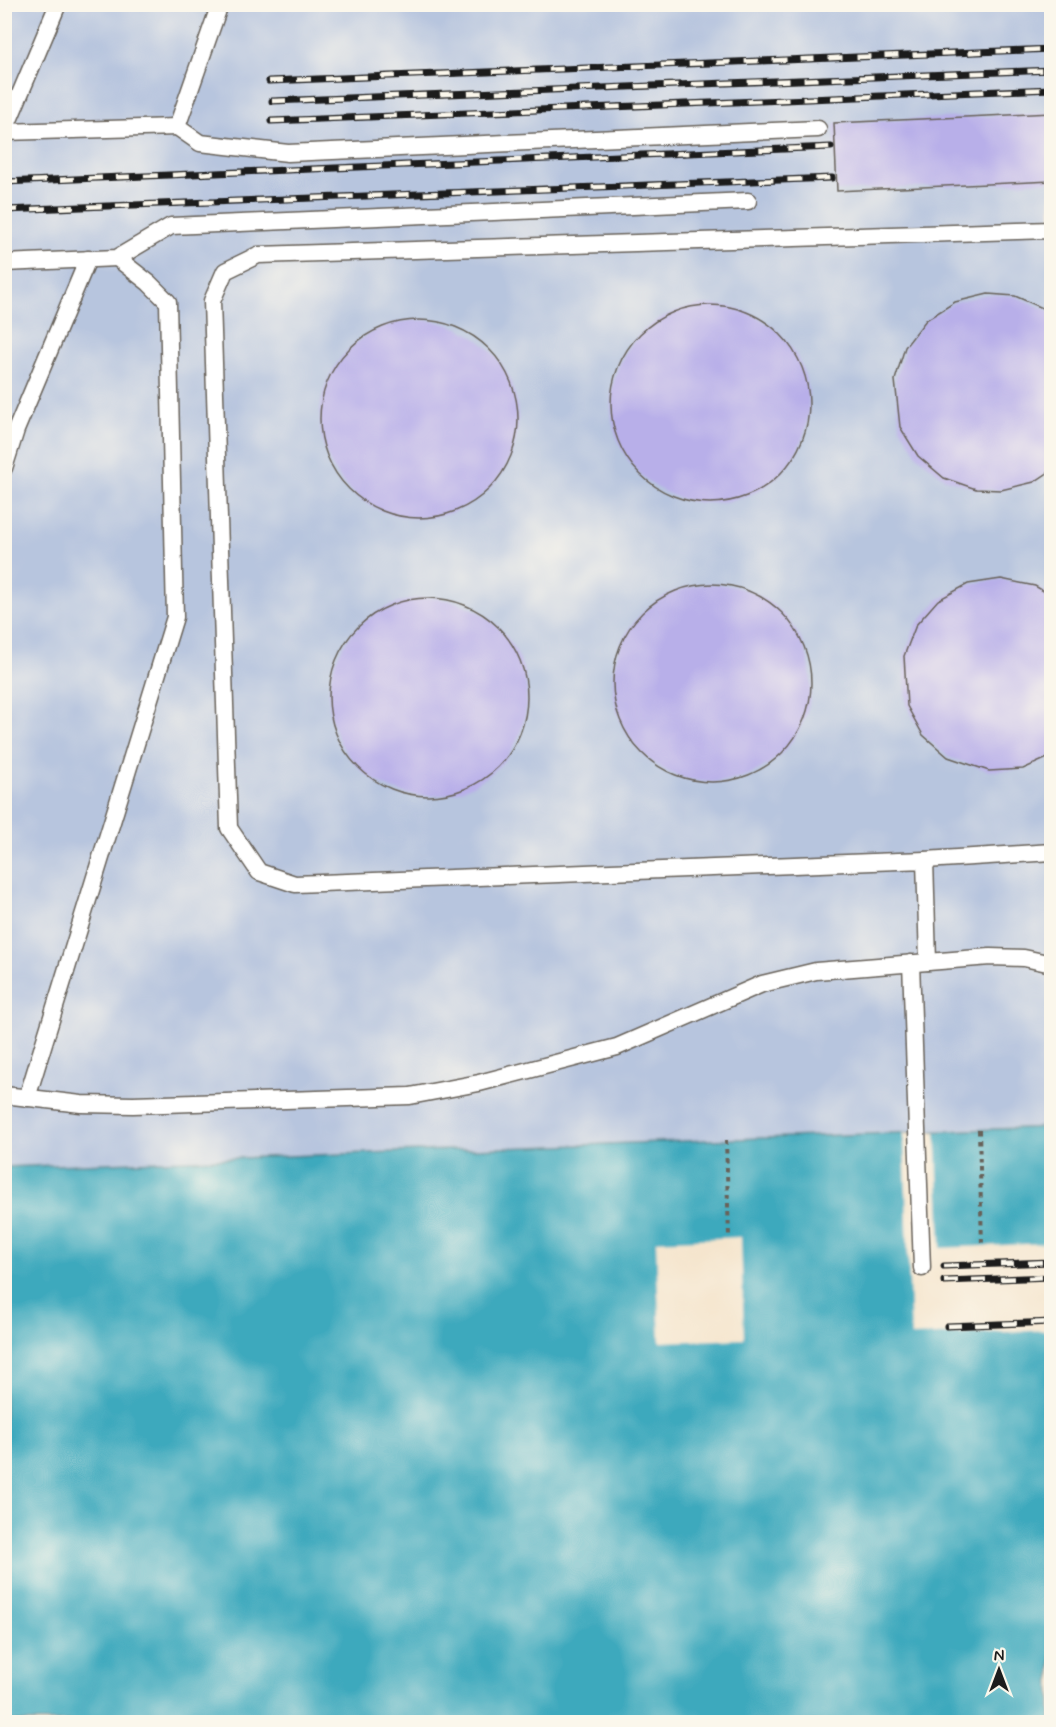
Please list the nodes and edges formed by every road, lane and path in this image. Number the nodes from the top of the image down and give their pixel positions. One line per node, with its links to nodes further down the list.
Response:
1 (58, 4): 5 (lane)
2 (220, 4): 3 (lane)
3 (177, 127): 4 (lane); 5 (lane)
4 (818, 129)
5 (4, 132)
6 (748, 201): 8 (lane)
7 (1052, 230): 13 (lane)
8 (117, 258): 9 (lane); 17 (lane)
9 (88, 259): 10 (lane); 11 (lane)
10 (4, 263)
11 (4, 468)
12 (1052, 852): 13 (lane)
13 (925, 860): 14 (lane)
14 (920, 963): 15 (lane); 17 (lane); 22 (lane)
15 (1052, 964)
16 (4, 1095): 17 (lane)
17 (27, 1098)
18 (979, 1130): 21 (path)
19 (726, 1140): 20 (path)
20 (729, 1237)
21 (982, 1246)
22 (922, 1268)

